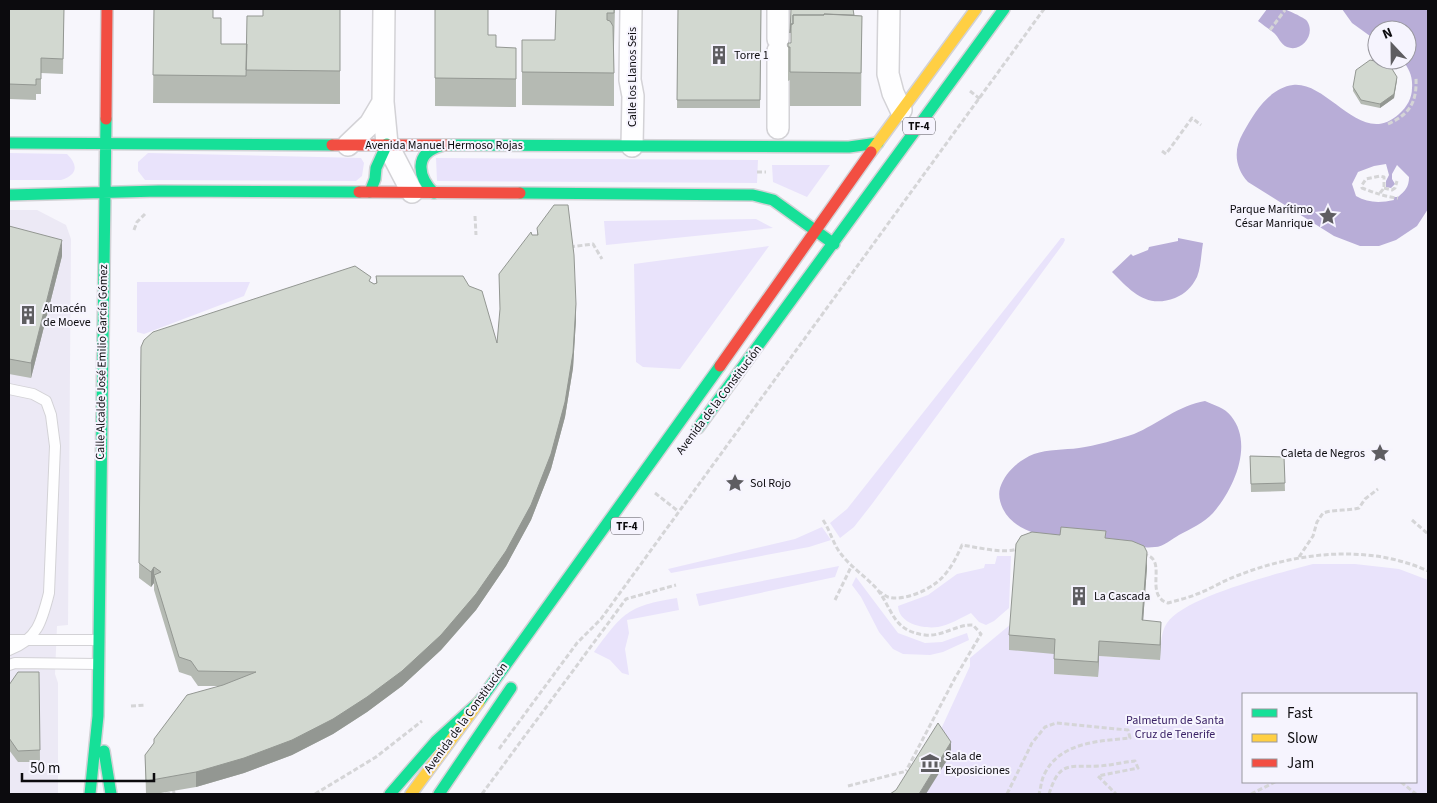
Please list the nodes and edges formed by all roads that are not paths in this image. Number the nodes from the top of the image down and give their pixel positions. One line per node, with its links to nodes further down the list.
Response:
1 (107, 9): 12 (main road, Calle Alcalde José Emilio García Gómez)
2 (384, 9): 8 (street)
3 (631, 9): 17 (street, Calle los Llanos Seis)
4 (778, 9): 10 (street)
5 (889, 9): 9 (street)
6 (976, 9): 9 (main road, Avenida de la Constitución / TF-4)
7 (1004, 9): 26 (main road, Avenida de la Constitución / TF-4)
8 (383, 102): 14 (street); 15 (street)
9 (901, 110): 13 (main road, Avenida de la Constitución / TF-4)
10 (778, 128)
11 (9, 143): 12 (main road, Avenida Manuel Hermoso Rojas)
12 (106, 143): 15 (main road, Avenida Manuel Hermoso Rojas); 23 (main road, Calle Alcalde José Emilio García Gómez)
13 (878, 143): 17 (main road, Avenida Manuel Hermoso Rojas); 25 (main road, Avenida de la Constitución / TF-4)
14 (387, 144): 15 (main road, Avenida Manuel Hermoso Rojas); 16 (main road, Avenida Manuel Hermoso Rojas); 20 (main road); 21 (street)
15 (348, 145)
16 (441, 146): 17 (main road, Avenida Manuel Hermoso Rojas); 22 (main road)
17 (632, 146)
18 (74, 182): 19 (main road)
19 (9, 185)
20 (370, 192): 21 (main road); 23 (main road)
21 (412, 192): 22 (main road)
22 (434, 192): 25 (main road)
23 (105, 193): 24 (main road); 31 (main road, Calle Alcalde José Emilio García Gómez)
24 (9, 194)
25 (815, 230): 26 (main road); 36 (main road, Avenida de la Constitución / TF-4)
26 (834, 244): 28 (main road, Avenida de la Constitución / TF-4)
27 (9, 389): 30 (lane)
28 (693, 435)
29 (9, 640): 30 (lane)
30 (30, 640): 31 (lane); 32 (lane)
31 (98, 640): 33 (main road, Calle Alcalde José Emilio García Gómez)
32 (9, 650)
33 (98, 664): 34 (lane); 37 (main road, Calle Alcalde José Emilio García Gómez)
34 (11, 665)
35 (516, 682): 42 (main road, Avenida de la Constitución)
36 (478, 702): 40 (main road); 41 (main road, Avenida de la Constitución / TF-4)
37 (98, 716): 38 (main road, Calle Alcalde José Emilio García Gómez); 39 (main road, Calle Alcalde José Emilio García Gómez)
38 (90, 794)
39 (111, 794)
40 (390, 794)
41 (411, 794)
42 (439, 794)

